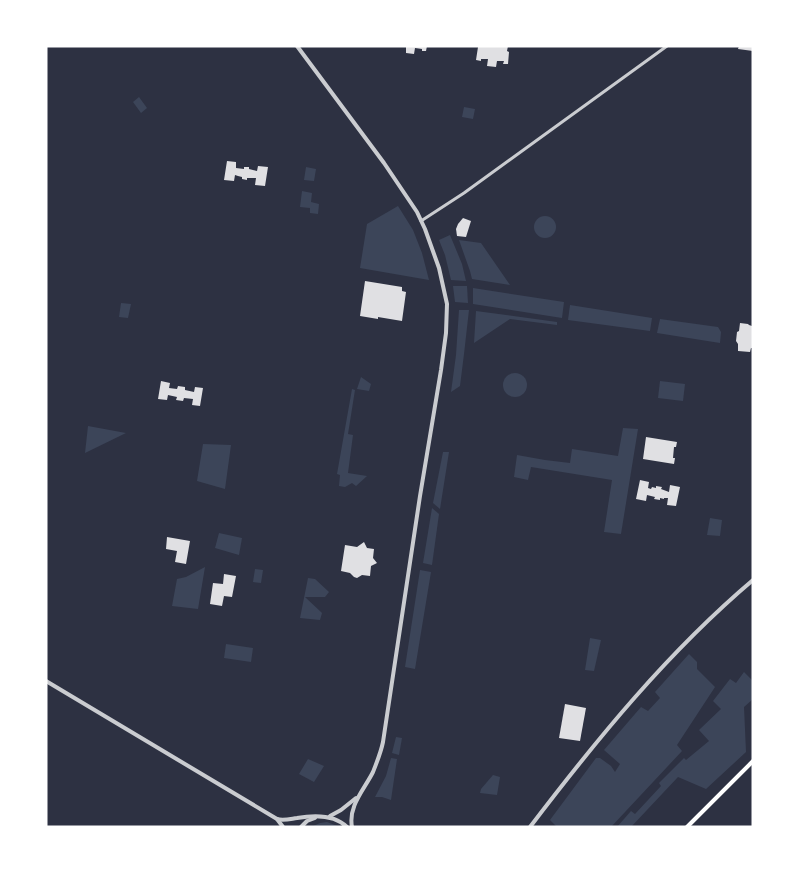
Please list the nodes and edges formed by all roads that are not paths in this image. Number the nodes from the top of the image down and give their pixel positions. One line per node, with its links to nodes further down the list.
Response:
1 (296, 46): 3 (street)
2 (667, 46): 3 (street)
3 (422, 221): 7 (street)
4 (753, 580): 14 (street)
5 (46, 681): 10 (street)
6 (753, 761): 15 (main road)
7 (361, 792): 9 (street); 13 (street)
8 (322, 816): 9 (street); 10 (street); 12 (street)
9 (328, 817): 13 (street)
10 (277, 819): 11 (street)
11 (283, 827)
12 (301, 827)
13 (349, 827)
14 (530, 827)
15 (687, 827)

